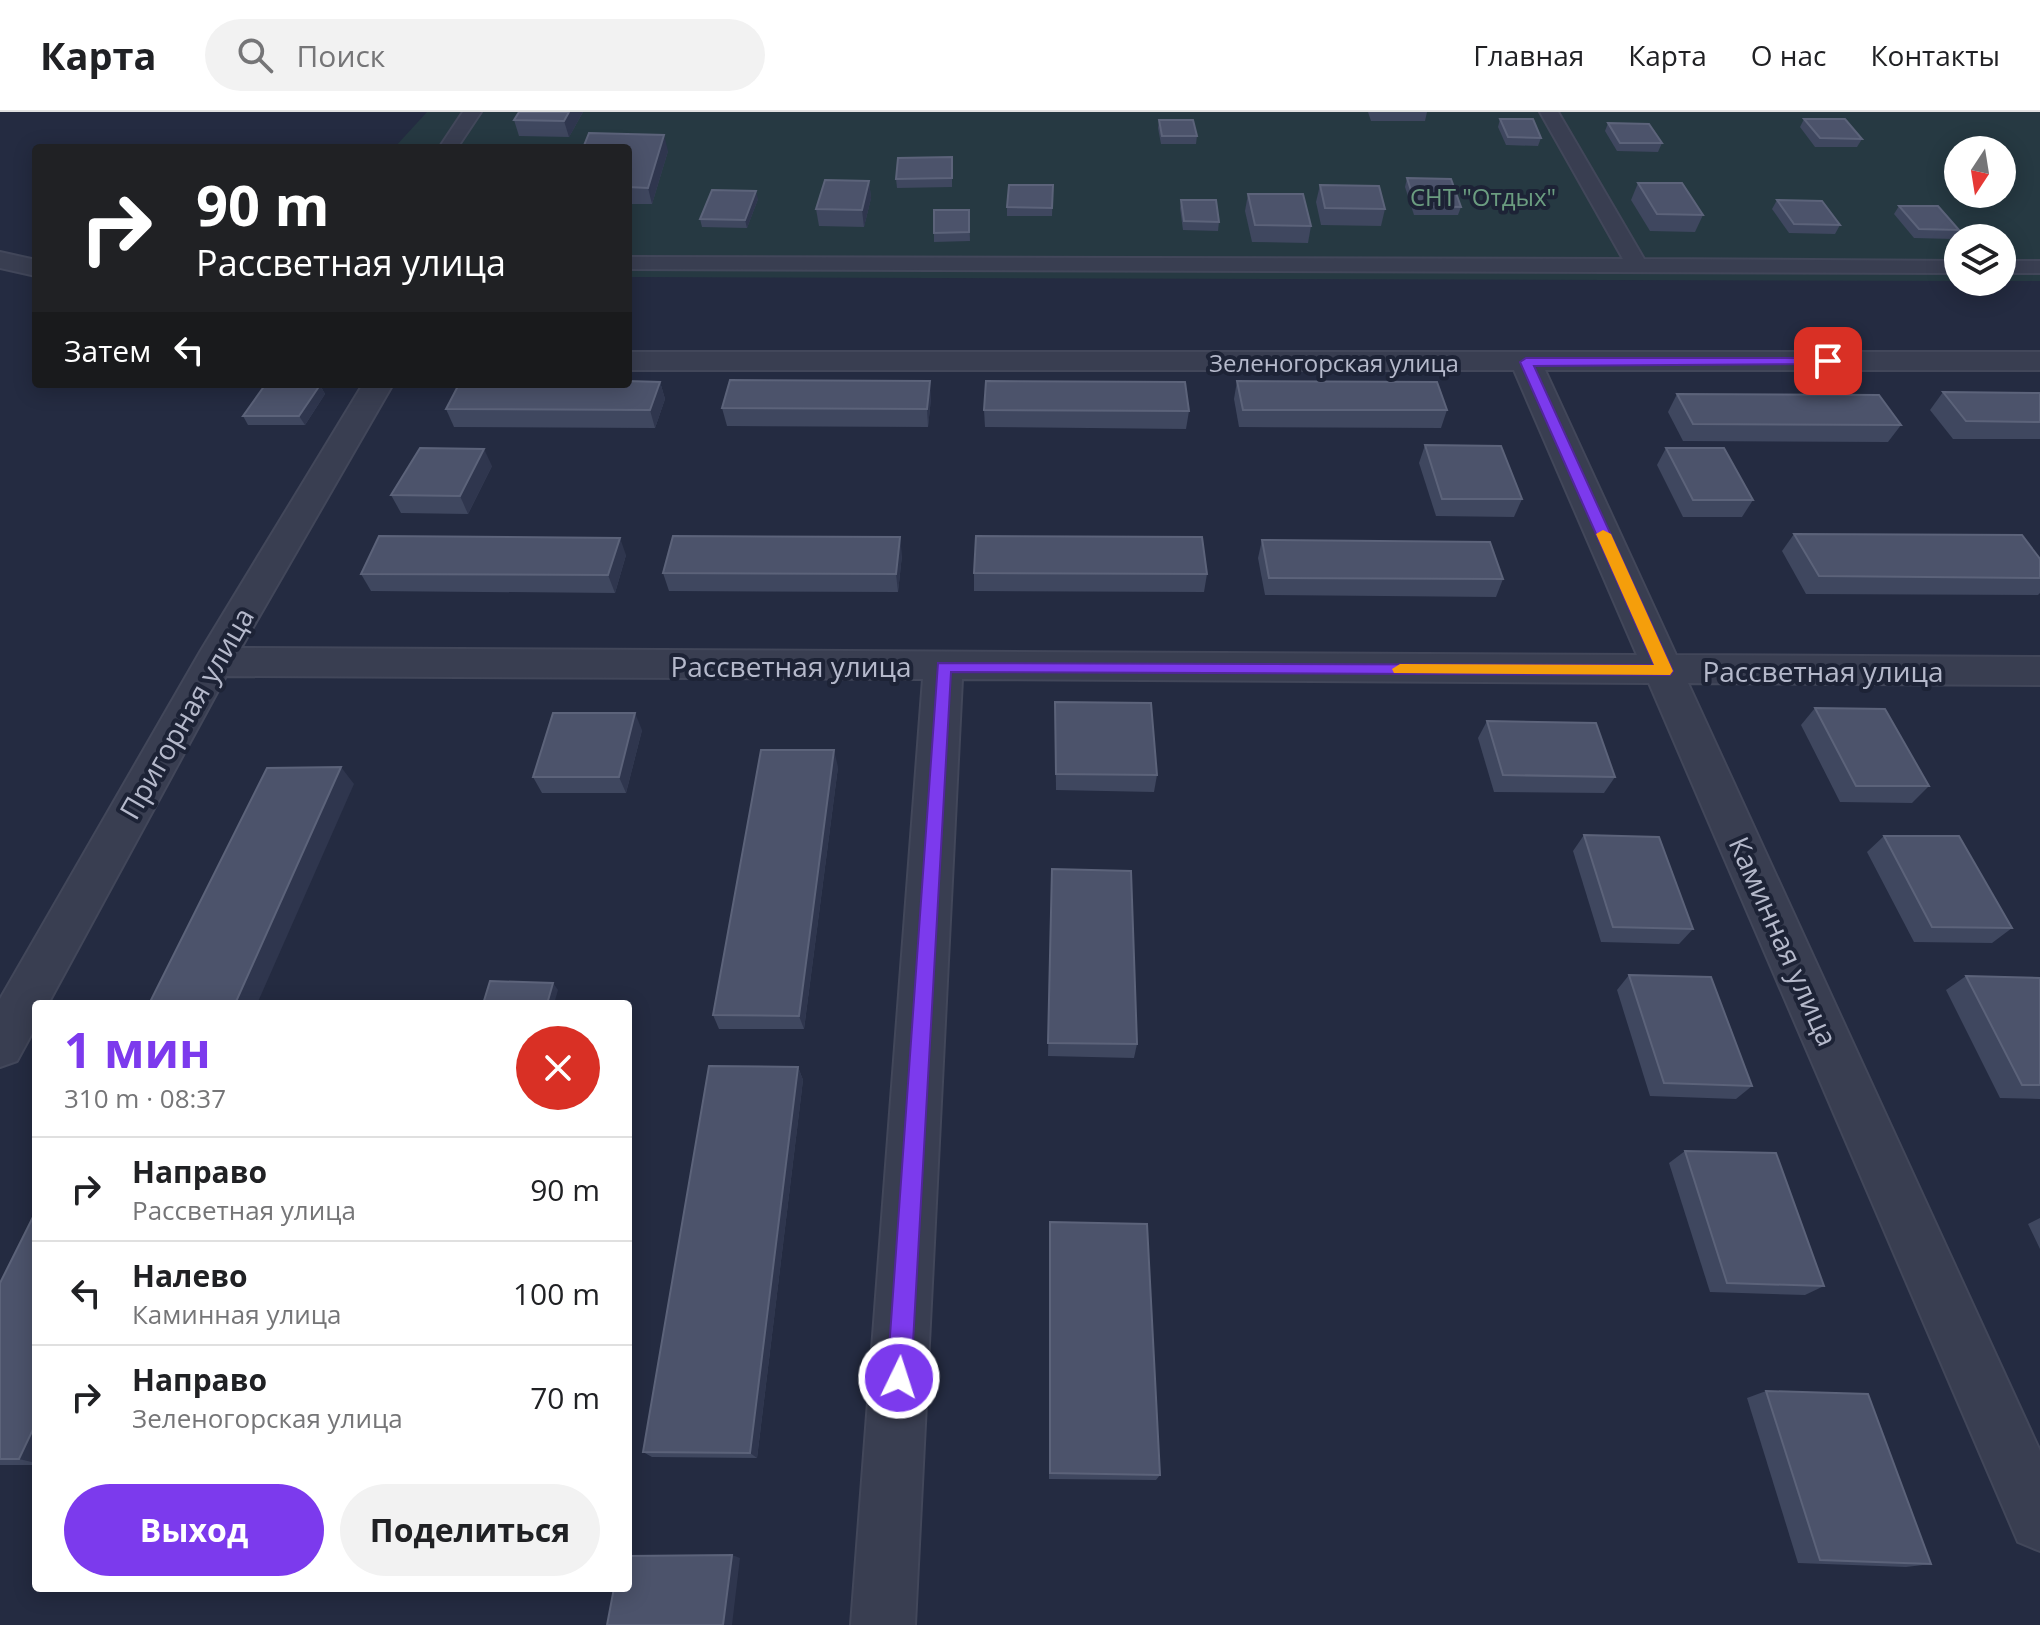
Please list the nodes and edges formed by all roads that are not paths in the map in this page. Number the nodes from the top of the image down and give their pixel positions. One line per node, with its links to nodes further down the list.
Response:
1 (472, 112): 3 (lane)
2 (1549, 112): 7 (lane)
3 (451, 144)
4 (0, 260): 6 (street)
5 (632, 263): 7 (lane)
6 (32, 267)
7 (1638, 267): 8 (lane)
8 (1944, 267)
9 (2016, 267): 10 (lane)
10 (2040, 267)
11 (632, 361): 13 (street, Зеленогорская улица)
12 (2040, 361): 13 (street, Зеленогорская улица)
13 (1526, 362): 17 (street, Каминная улица)
14 (376, 388): 15 (street, Пригорная улица)
15 (214, 662): 16 (street, Рассветная улица); 19 (street, Пригорная улица)
16 (943, 667): 17 (street, Рассветная улица); 21 (street)
17 (1665, 671): 18 (street, Рассветная улица); 20 (street, Каминная улица)
18 (2040, 671)
19 (0, 1045)
20 (2040, 1520)
21 (883, 1625)

